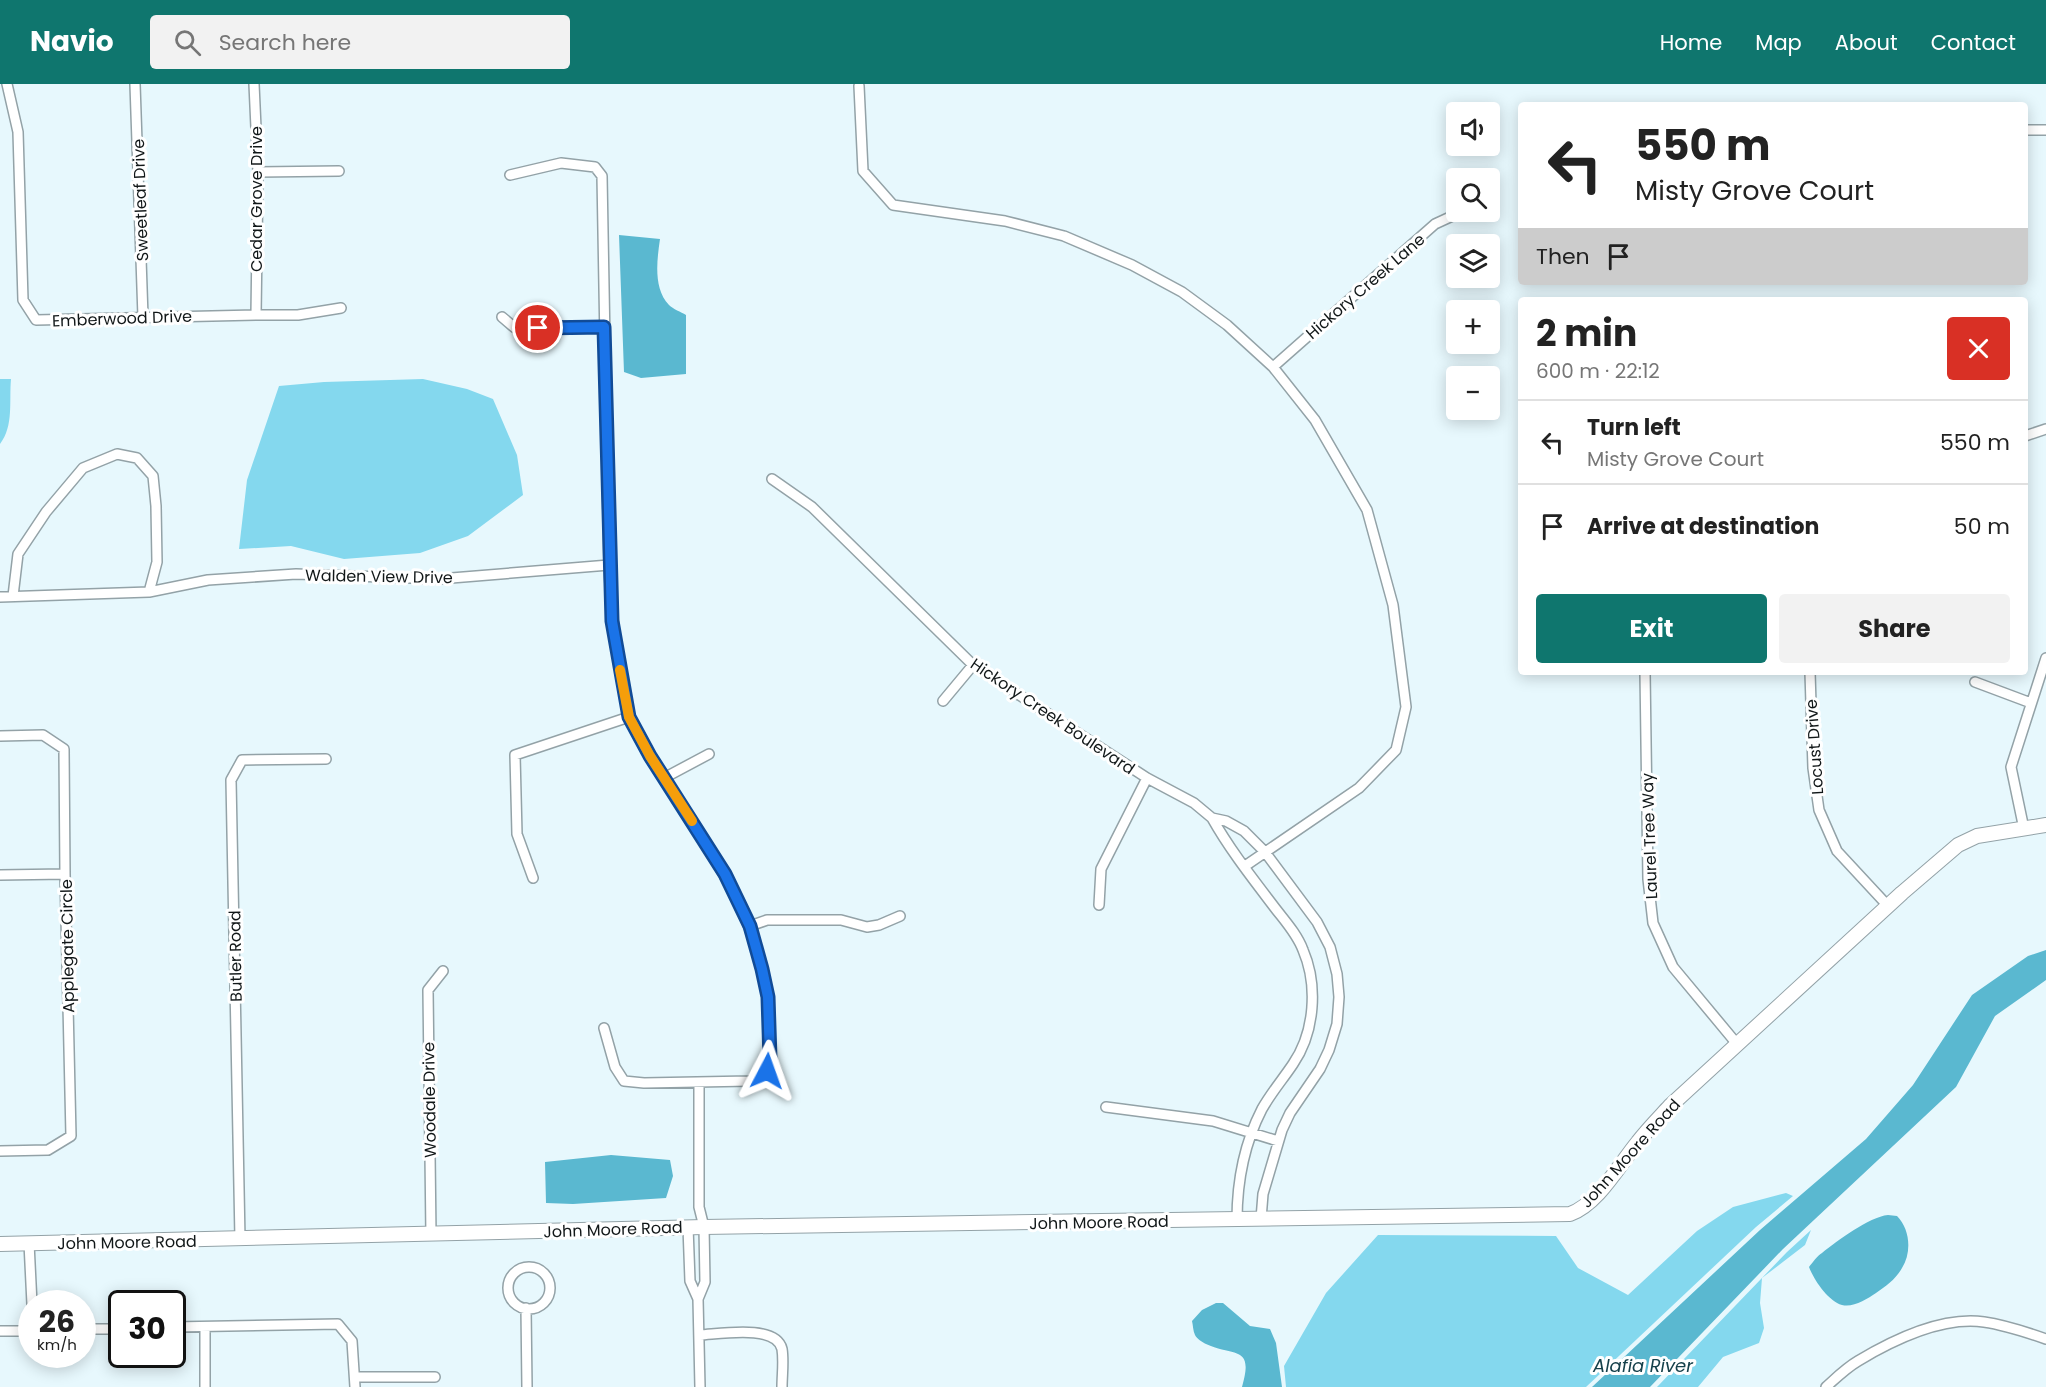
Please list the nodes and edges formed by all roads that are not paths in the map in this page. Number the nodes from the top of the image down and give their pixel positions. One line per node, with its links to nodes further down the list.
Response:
1 (7, 84): 13 (street, Emberwood Drive)
2 (135, 84): 13 (street, Sweetleaf Drive)
3 (254, 84): 8 (street, Cedar Grove Drive)
4 (859, 86): 16 (street)
5 (2028, 130): 6 (street)
6 (2046, 130)
7 (339, 171): 8 (street)
8 (258, 172): 12 (street, Cedar Grove Drive)
9 (510, 175): 15 (street)
10 (1446, 219): 16 (street, Hickory Creek Lane)
11 (341, 308): 12 (street, Emberwood Drive)
12 (256, 315): 13 (street, Emberwood Drive)
13 (143, 317)
14 (502, 317): 15 (street)
15 (604, 327): 20 (street)
16 (1273, 367): 40 (street)
17 (2046, 429): 18 (street)
18 (2028, 435)
19 (772, 479): 25 (street, Hickory Creek Boulevard)
20 (609, 566): 21 (street, Walden View Drive); 31 (street)
21 (149, 592): 22 (street, Walden View Drive); 22 (street)
22 (14, 596): 23 (street, Walden View Drive)
23 (0, 597)
24 (2046, 658): 30 (street)
25 (973, 665): 29 (street); 36 (street, Hickory Creek Boulevard)
26 (1645, 675): 51 (street, Laurel Tree Way)
27 (1810, 675): 46 (street, Locust Drive)
28 (1975, 682): 30 (street)
29 (943, 701)
30 (2031, 703): 39 (street)
31 (629, 717): 35 (street); 44 (street)
32 (0, 736): 42 (street, Applegate Circle)
33 (709, 754): 35 (street)
34 (326, 759): 62 (street, Butler Road)
35 (664, 778): 48 (street)
36 (1147, 778): 37 (street, Hickory Creek Boulevard); 45 (street)
37 (1212, 818): 40 (street, Hickory Creek Boulevard); 41 (street, Hickory Creek Boulevard)
38 (2046, 825): 39 (street, John Moore Road)
39 (2024, 829): 46 (street, John Moore Road)
40 (1265, 852): 41 (street); 55 (street, Hickory Creek Boulevard)
41 (1245, 866): 54 (street, Hickory Creek Boulevard)
42 (65, 874): 43 (street); 56 (street, Applegate Circle)
43 (0, 875)
44 (533, 878)
45 (1099, 905)
46 (1888, 906): 51 (street, John Moore Road)
47 (900, 916): 48 (street)
48 (750, 926): 52 (street)
49 (443, 971): 61 (street, Woodale Drive)
50 (604, 1028): 52 (street)
51 (1737, 1044): 57 (street, John Moore Road)
52 (699, 1082): 60 (street)
53 (1106, 1107): 54 (street)
54 (1252, 1133): 55 (street); 58 (street, Hickory Creek Boulevard)
55 (1278, 1141): 57 (street, Hickory Creek Boulevard)
56 (0, 1151)
57 (1261, 1219): 58 (street, John Moore Road)
58 (1237, 1220): 60 (street, John Moore Road)
59 (688, 1227): 60 (street, John Moore Road); 61 (street, John Moore Road); 65 (street)
60 (704, 1227): 66 (street)
61 (431, 1235): 62 (street, John Moore Road)
62 (240, 1239): 64 (street, John Moore Road)
63 (0, 1244): 64 (street, John Moore Road)
64 (29, 1244): 67 (street)
65 (689, 1267): 66 (street); 68 (street)
66 (705, 1267): 68 (street)
67 (31, 1290)
68 (698, 1299): 74 (street)
69 (526, 1308): 69 (street); 80 (street)
70 (186, 1327): 71 (street)
71 (205, 1327): 76 (street); 78 (street)
72 (0, 1331): 73 (street)
73 (18, 1331)
74 (700, 1335): 81 (street); 82 (street)
75 (2046, 1339): 83 (street)
76 (355, 1377): 77 (street); 79 (street)
77 (435, 1377)
78 (205, 1387)
79 (355, 1387)
80 (527, 1387)
81 (700, 1387)
82 (782, 1387)
83 (1826, 1387)

